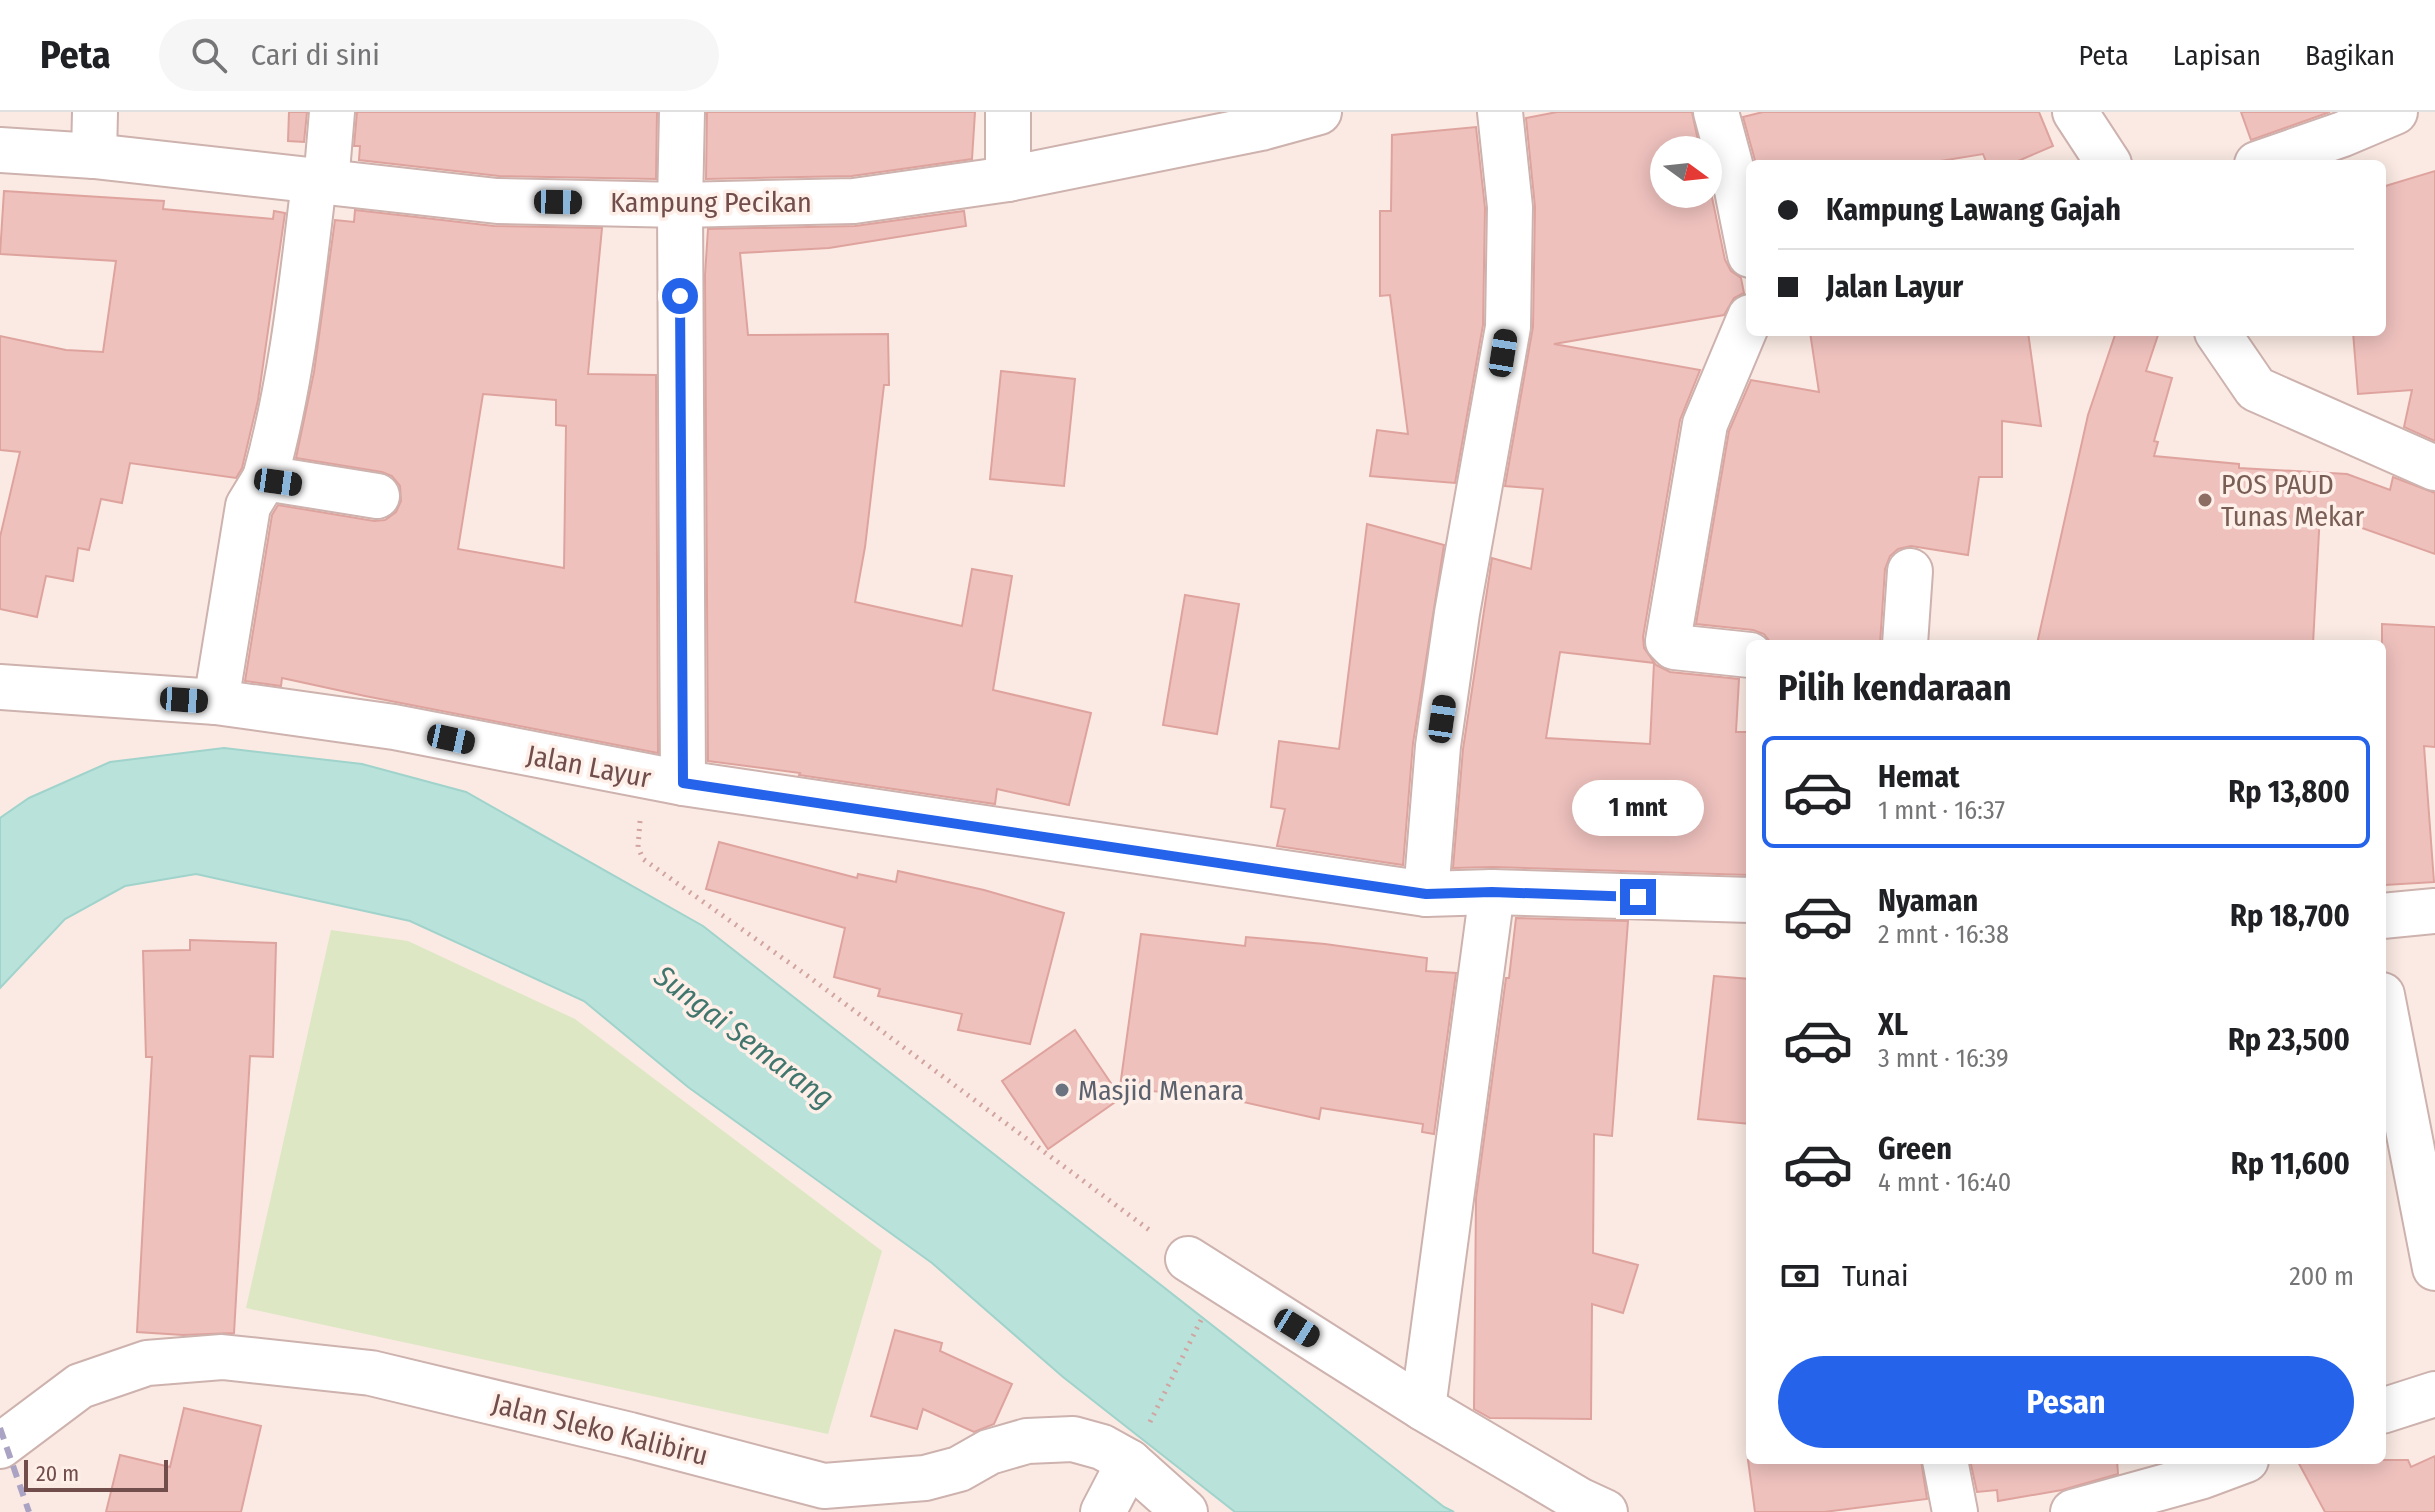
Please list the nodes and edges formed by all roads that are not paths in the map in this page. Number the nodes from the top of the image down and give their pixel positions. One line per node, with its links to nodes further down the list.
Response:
1 (95, 112): 12 (street)
2 (332, 112): 16 (street)
3 (682, 112): 17 (street)
4 (1008, 112): 15 (street)
5 (1319, 112): 10 (street, Kampung Pecikan)
6 (1500, 112): 31 (street)
7 (1716, 112): 18 (street)
8 (2075, 112): 13 (street)
9 (2395, 112): 14 (street)
10 (1260, 120): 15 (street, Kampung Pecikan)
11 (0, 150): 12 (street, Kampung Pecikan)
12 (94, 156): 16 (street, Kampung Pecikan)
13 (2106, 160)
14 (2267, 160)
15 (1008, 179): 17 (street, Kampung Pecikan)
16 (320, 182): 17 (street, Kampung Pecikan); 22 (street)
17 (680, 205): 29 (street)
18 (1746, 235)
19 (1746, 327): 26 (street)
20 (2220, 336): 21 (street)
21 (2435, 468)
22 (265, 478): 23 (street); 28 (street)
23 (377, 496)
24 (1910, 571): 25 (street)
25 (1905, 640)
26 (1746, 655)
27 (0, 687): 28 (street, Jalan Layur)
28 (216, 702): 29 (street, Jalan Layur)
29 (664, 780): 31 (street, Jalan Layur)
30 (1492, 892): 31 (street, Jalan Layur); 32 (street, Jalan Layur); 39 (street)
31 (1426, 894)
32 (1746, 900)
33 (2435, 911): 34 (street)
34 (2386, 916)
35 (2386, 1016): 37 (street)
36 (1188, 1259): 39 (street)
37 (2435, 1268)
38 (2435, 1394): 40 (street)
39 (1423, 1408): 47 (street)
40 (2386, 1410)
41 (2, 1444): 42 (street, Jalan Sleko Kalibiru)
42 (1129, 1462): 45 (street); 46 (street, Jalan Sleko Kalibiru)
43 (1946, 1464): 48 (street)
44 (2235, 1464): 49 (street)
45 (1103, 1512)
46 (1185, 1512)
47 (1605, 1512)
48 (1955, 1512)
49 (2073, 1512)

